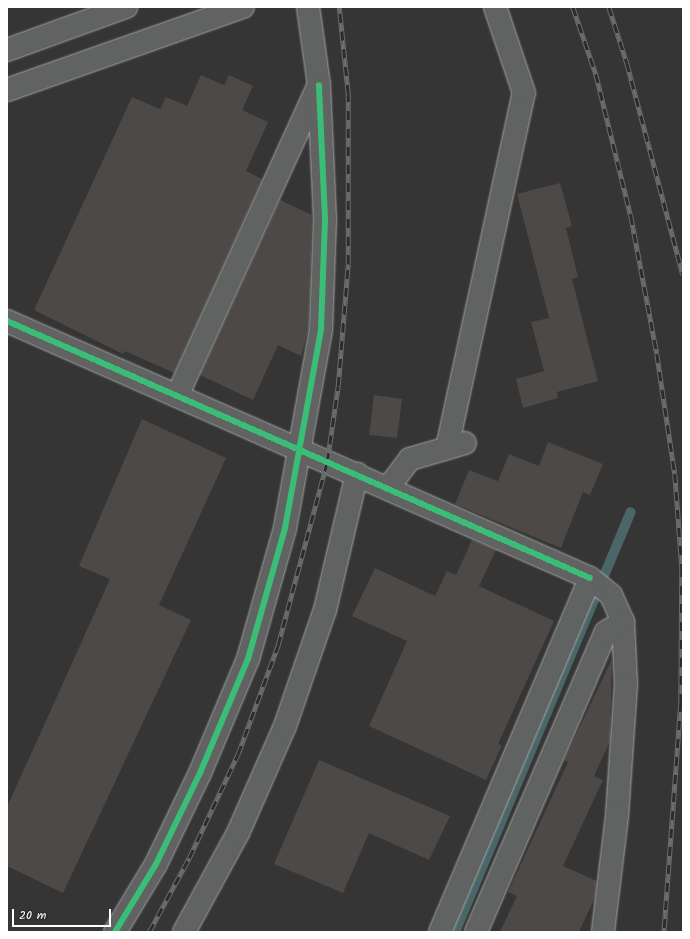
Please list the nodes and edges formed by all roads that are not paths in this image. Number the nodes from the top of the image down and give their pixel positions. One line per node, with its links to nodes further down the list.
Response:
1 (126, 7): 5 (street)
2 (243, 7): 7 (street)
3 (308, 7): 6 (street)
4 (495, 7): 12 (street)
5 (7, 50)
6 (319, 85): 9 (street); 10 (street)
7 (7, 90)
8 (7, 321): 9 (street)
9 (177, 396): 10 (street)
10 (298, 450): 11 (street); 15 (street)
11 (357, 474): 12 (street); 16 (street)
12 (388, 488): 13 (street)
13 (600, 586): 14 (street); 17 (street)
14 (623, 622): 18 (street); 19 (street)
15 (114, 932)
16 (184, 932)
17 (440, 932)
18 (476, 932)
19 (603, 932)

